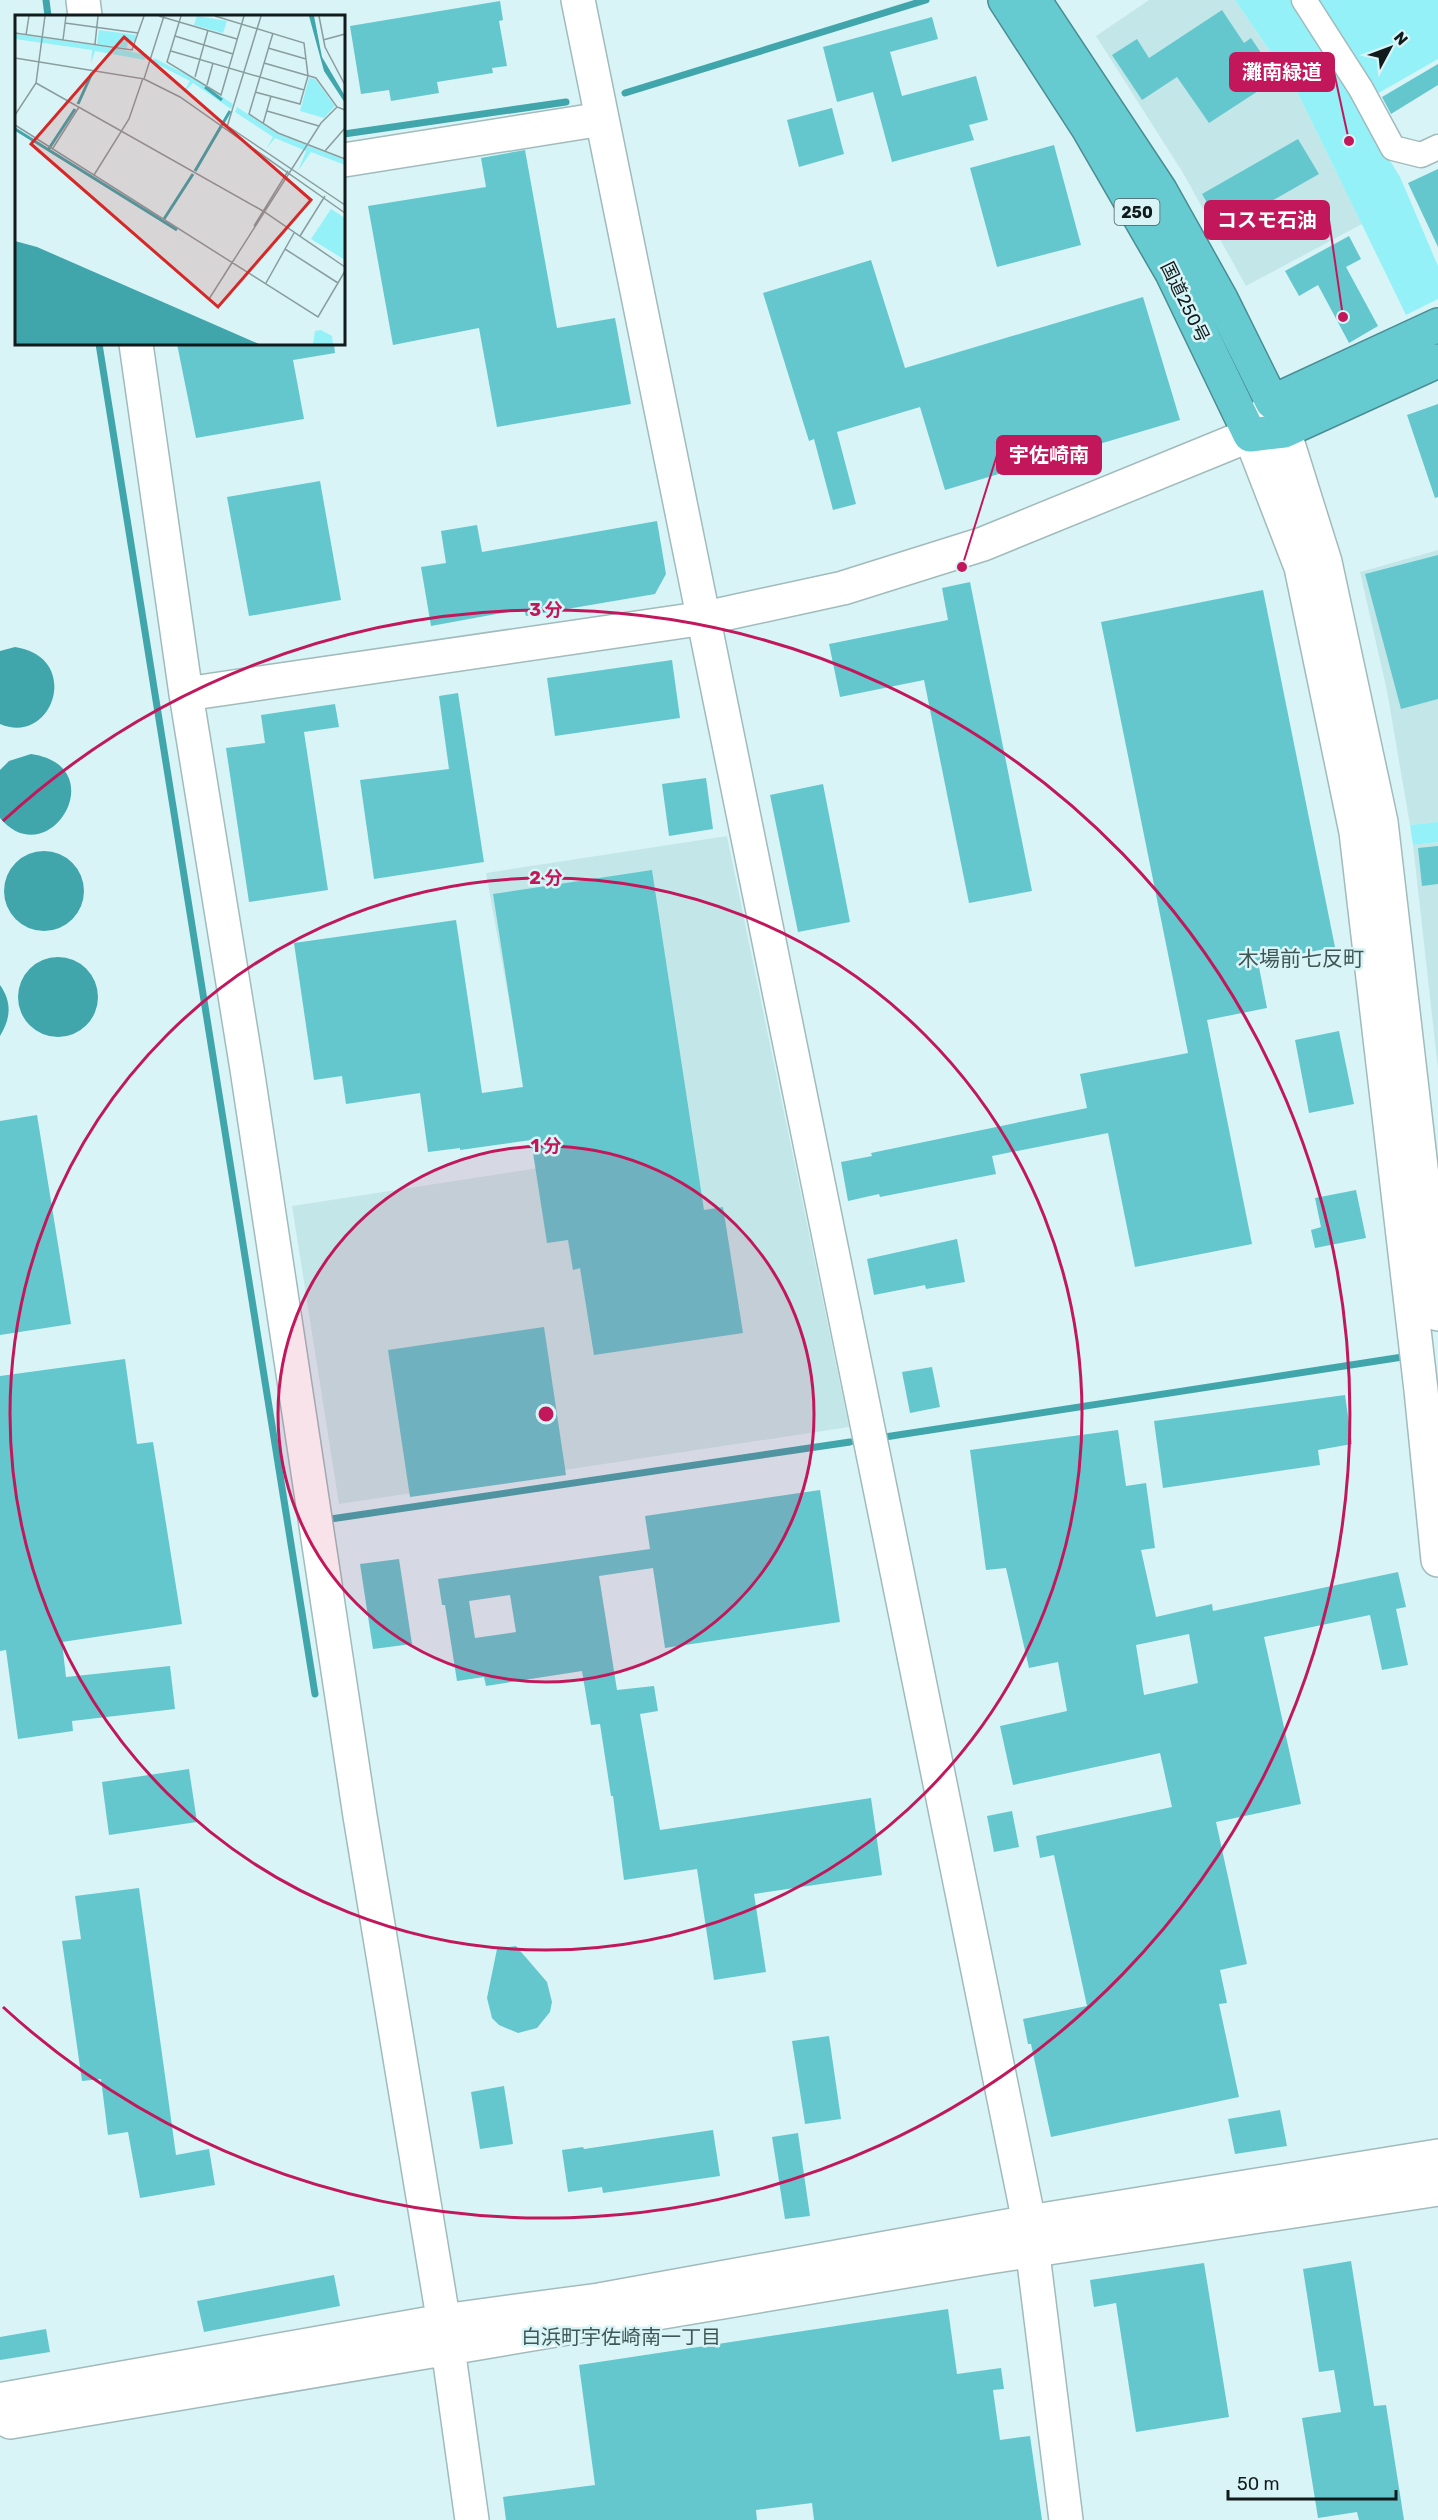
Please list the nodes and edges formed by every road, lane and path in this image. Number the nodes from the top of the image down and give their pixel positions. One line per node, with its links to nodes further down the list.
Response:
1 (83, 0): 6 (street)
2 (578, 0): 7 (street)
3 (1005, 0): 15 (highway, 国道250号 / 250)
4 (1034, 0): 13 (highway, 国道250号 / 250)
5 (1304, 0): 8 (street)
6 (85, 15)
7 (602, 119): 9 (street); 16 (street)
8 (1438, 147)
9 (345, 160)
10 (1438, 325): 13 (highway)
11 (136, 345): 17 (street)
12 (1438, 361): 14 (highway)
13 (1272, 402): 14 (street); 15 (street)
14 (1284, 431): 15 (highway); 18 (street)
15 (1250, 435): 16 (street); 19 (street)
16 (705, 618): 17 (street); 23 (street)
17 (186, 694): 24 (street)
18 (1438, 1314)
19 (1429, 1389): 20 (street)
20 (1438, 1560)
21 (1438, 2156): 23 (street)
22 (1438, 2189): 23 (street)
23 (1031, 2236): 24 (street); 26 (street)
24 (446, 2335): 24 (street); 25 (street)
25 (472, 2520)
26 (1066, 2520)

